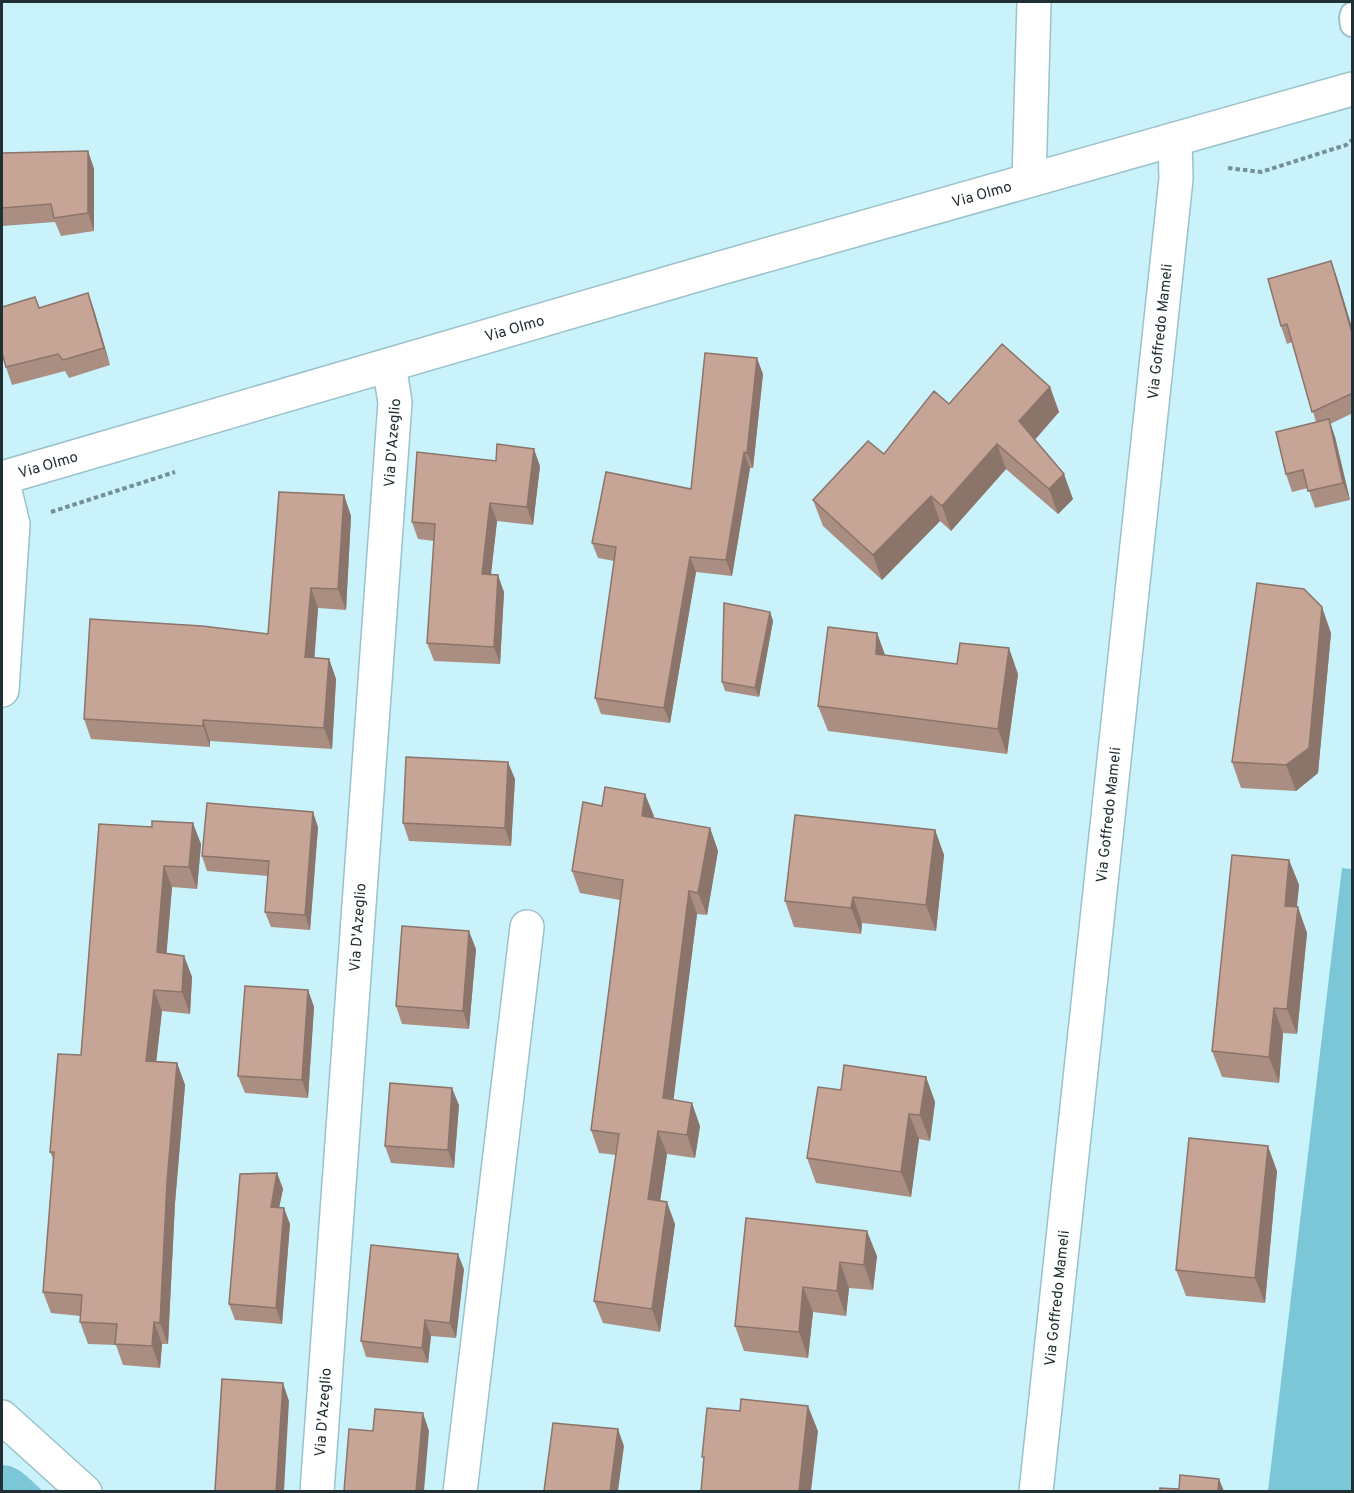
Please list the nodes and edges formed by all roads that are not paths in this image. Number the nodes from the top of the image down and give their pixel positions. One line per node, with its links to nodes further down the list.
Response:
1 (1034, 2): 6 (street, Via Olmo)
2 (1353, 14): 3 (lane)
3 (1353, 26)
4 (1353, 89): 5 (street, Via Olmo)
5 (1175, 139): 6 (street, Via Olmo); 15 (street, Via Goffredo Mameli)
6 (1029, 180): 7 (street, Via Olmo)
7 (389, 365): 8 (street, Via Olmo); 13 (street, Via D'Azeglio)
8 (2, 478): 9 (street)
9 (2, 690)
10 (527, 927): 14 (street)
11 (2, 1416): 12 (street)
12 (85, 1491)
13 (317, 1491)
14 (460, 1491)
15 (1036, 1491)

